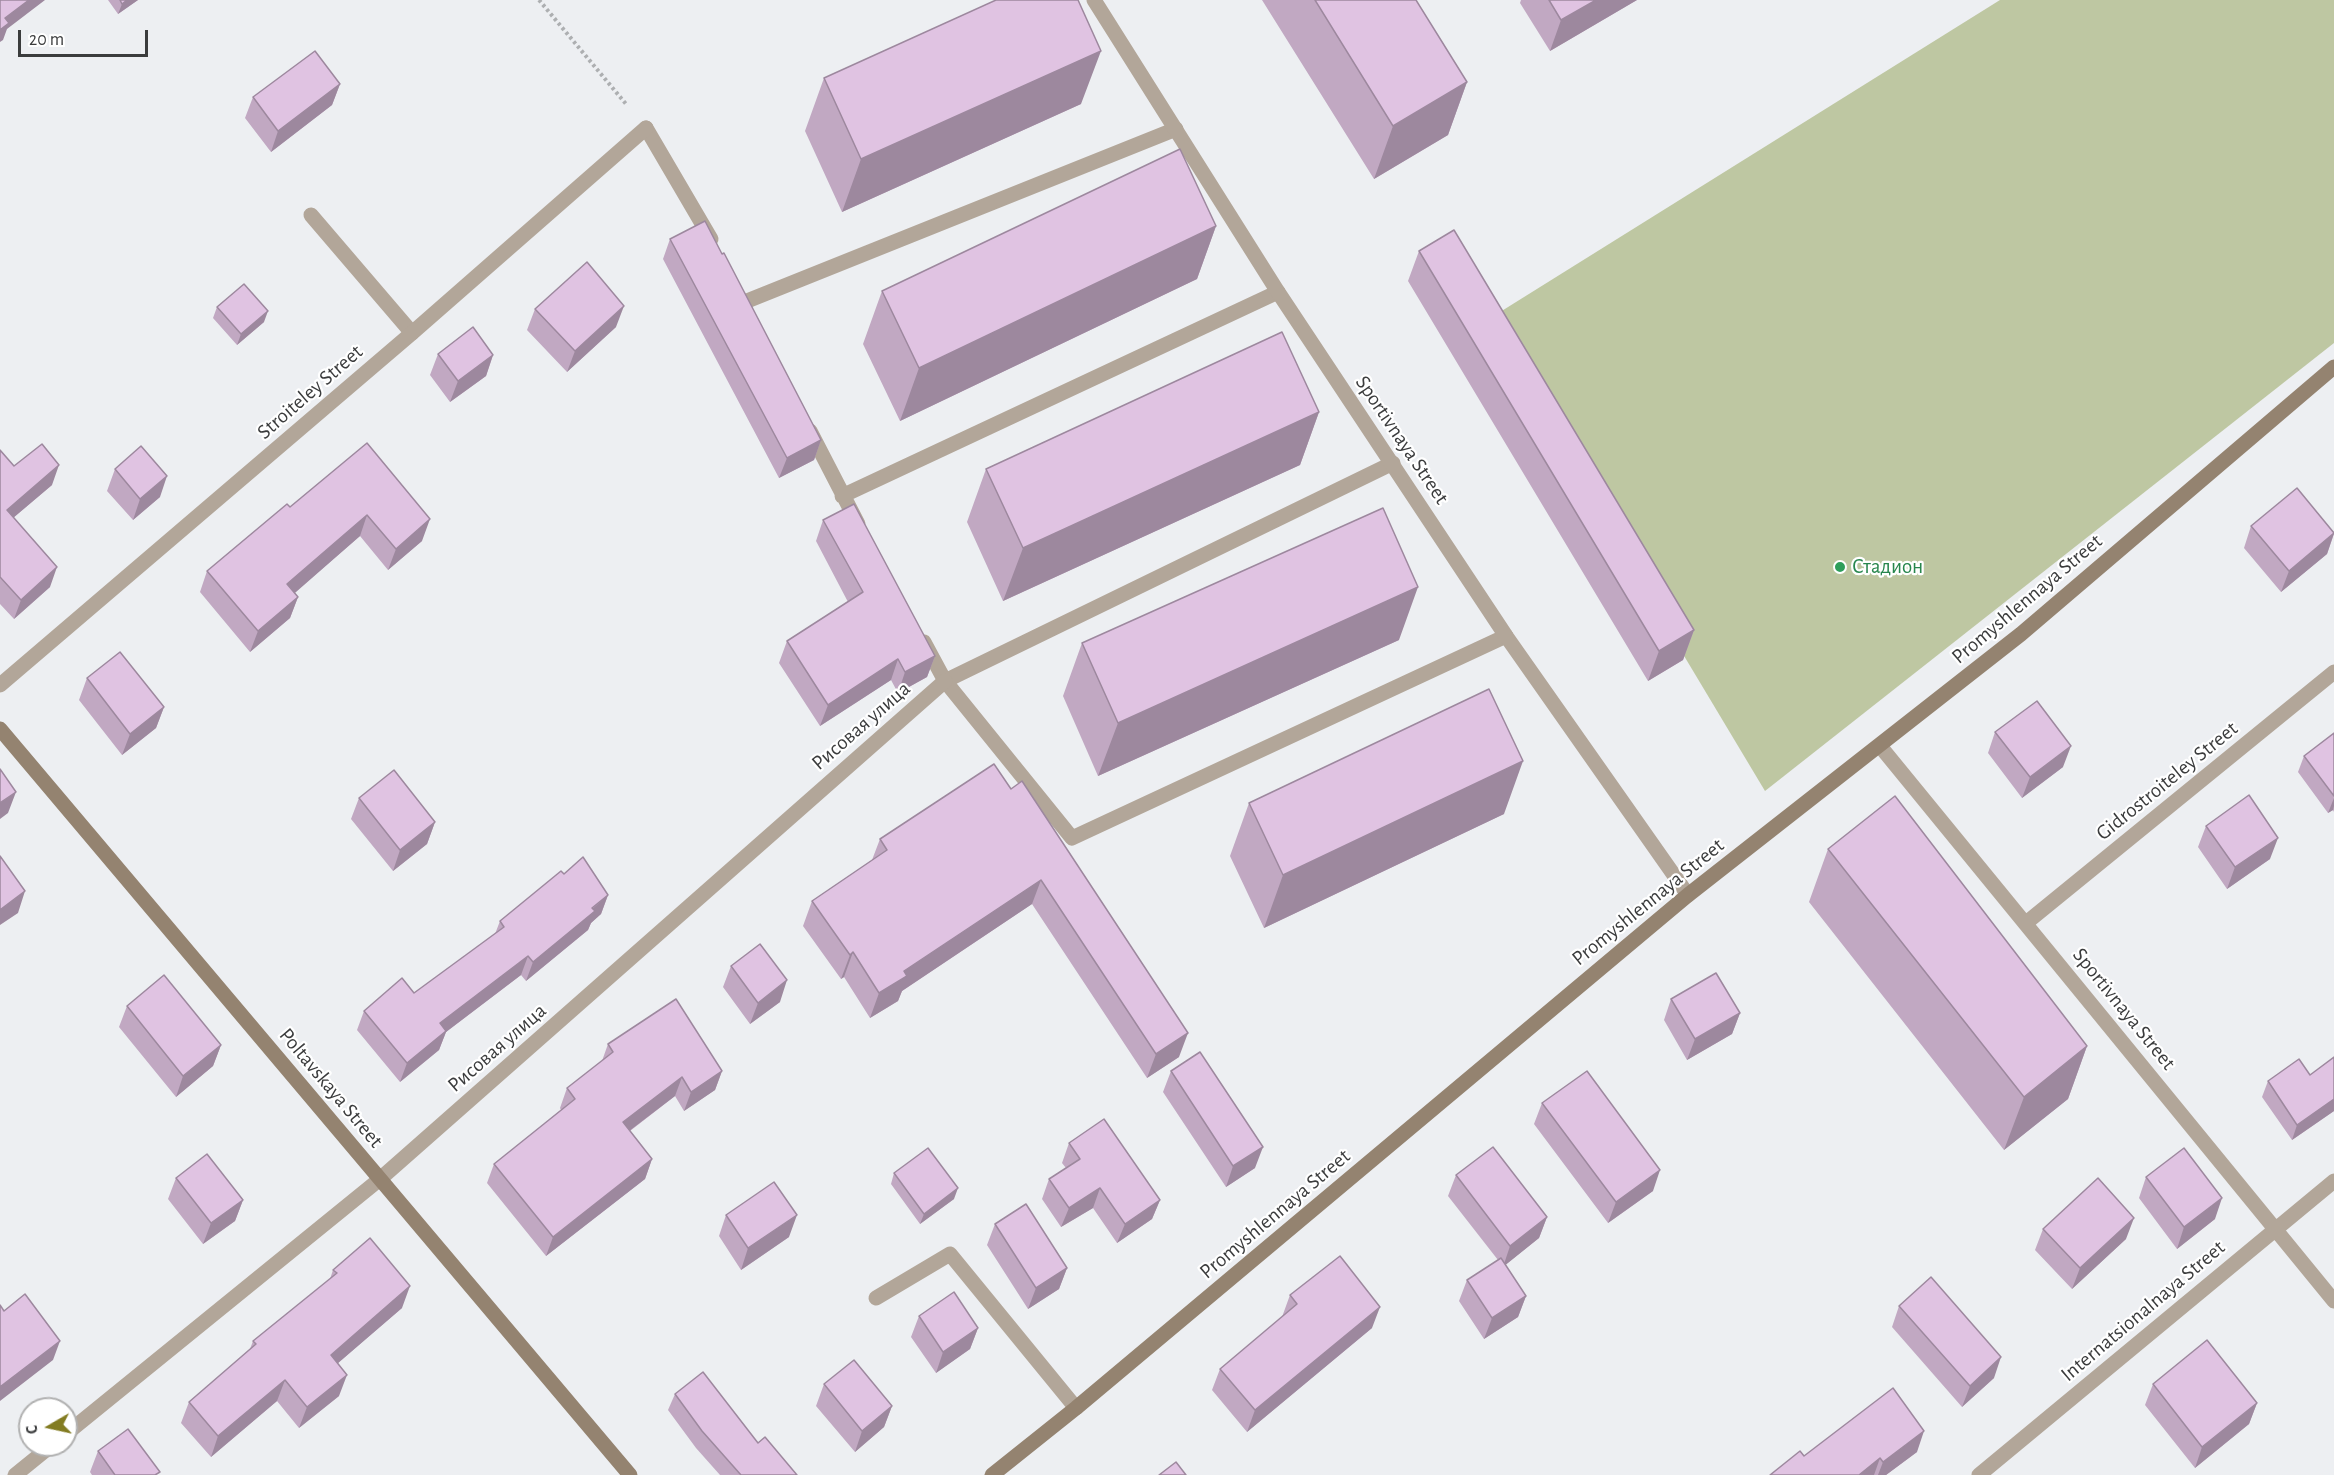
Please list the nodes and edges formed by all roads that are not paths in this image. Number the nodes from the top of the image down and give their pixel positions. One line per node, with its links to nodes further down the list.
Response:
1 (1094, 0): 2 (street, Sportivnaya Street)
2 (1176, 129): 5 (street, Sportivnaya Street); 6 (street)
3 (311, 215): 7 (street)
4 (717, 250): 7 (street, Stroiteley Street)
5 (1278, 292): 10 (street, Sportivnaya Street); 11 (street)
6 (747, 301)
7 (412, 333): 17 (street, Stroiteley Street)
8 (2334, 367): 19 (street, Promyshlennaya Street)
9 (802, 414): 11 (street)
10 (1393, 463): 14 (street, Sportivnaya Street); 16 (street, Рисовая улица)
11 (842, 496): 12 (street)
12 (865, 537)
13 (916, 629): 16 (street)
14 (1506, 636): 16 (street); 20 (street, Sportivnaya Street)
15 (2334, 672): 21 (street, Gidrostroiteley Street)
16 (945, 681): 22 (street, Рисовая улица)
17 (0, 685)
18 (0, 729): 22 (street, Poltavskaya Street)
19 (1880, 746): 20 (street, Promyshlennaya Street); 21 (street, Sportivnaya Street)
20 (1688, 895): 27 (street, Promyshlennaya Street)
21 (2026, 923): 24 (street, Sportivnaya Street)
22 (380, 1179): 28 (street, Рисовая улица); 31 (street, Poltavskaya Street)
23 (2334, 1180): 24 (street, Internatsionalnaya Street)
24 (2276, 1229): 26 (street, Sportivnaya Street); 33 (street, Internatsionalnaya Street)
25 (876, 1298): 27 (street)
26 (2334, 1301)
27 (1076, 1408): 32 (street, Promyshlennaya Street)
28 (78, 1424)
29 (37, 1457): 30 (street)
30 (15, 1475)
31 (630, 1475)
32 (992, 1475)
33 (1979, 1475)

